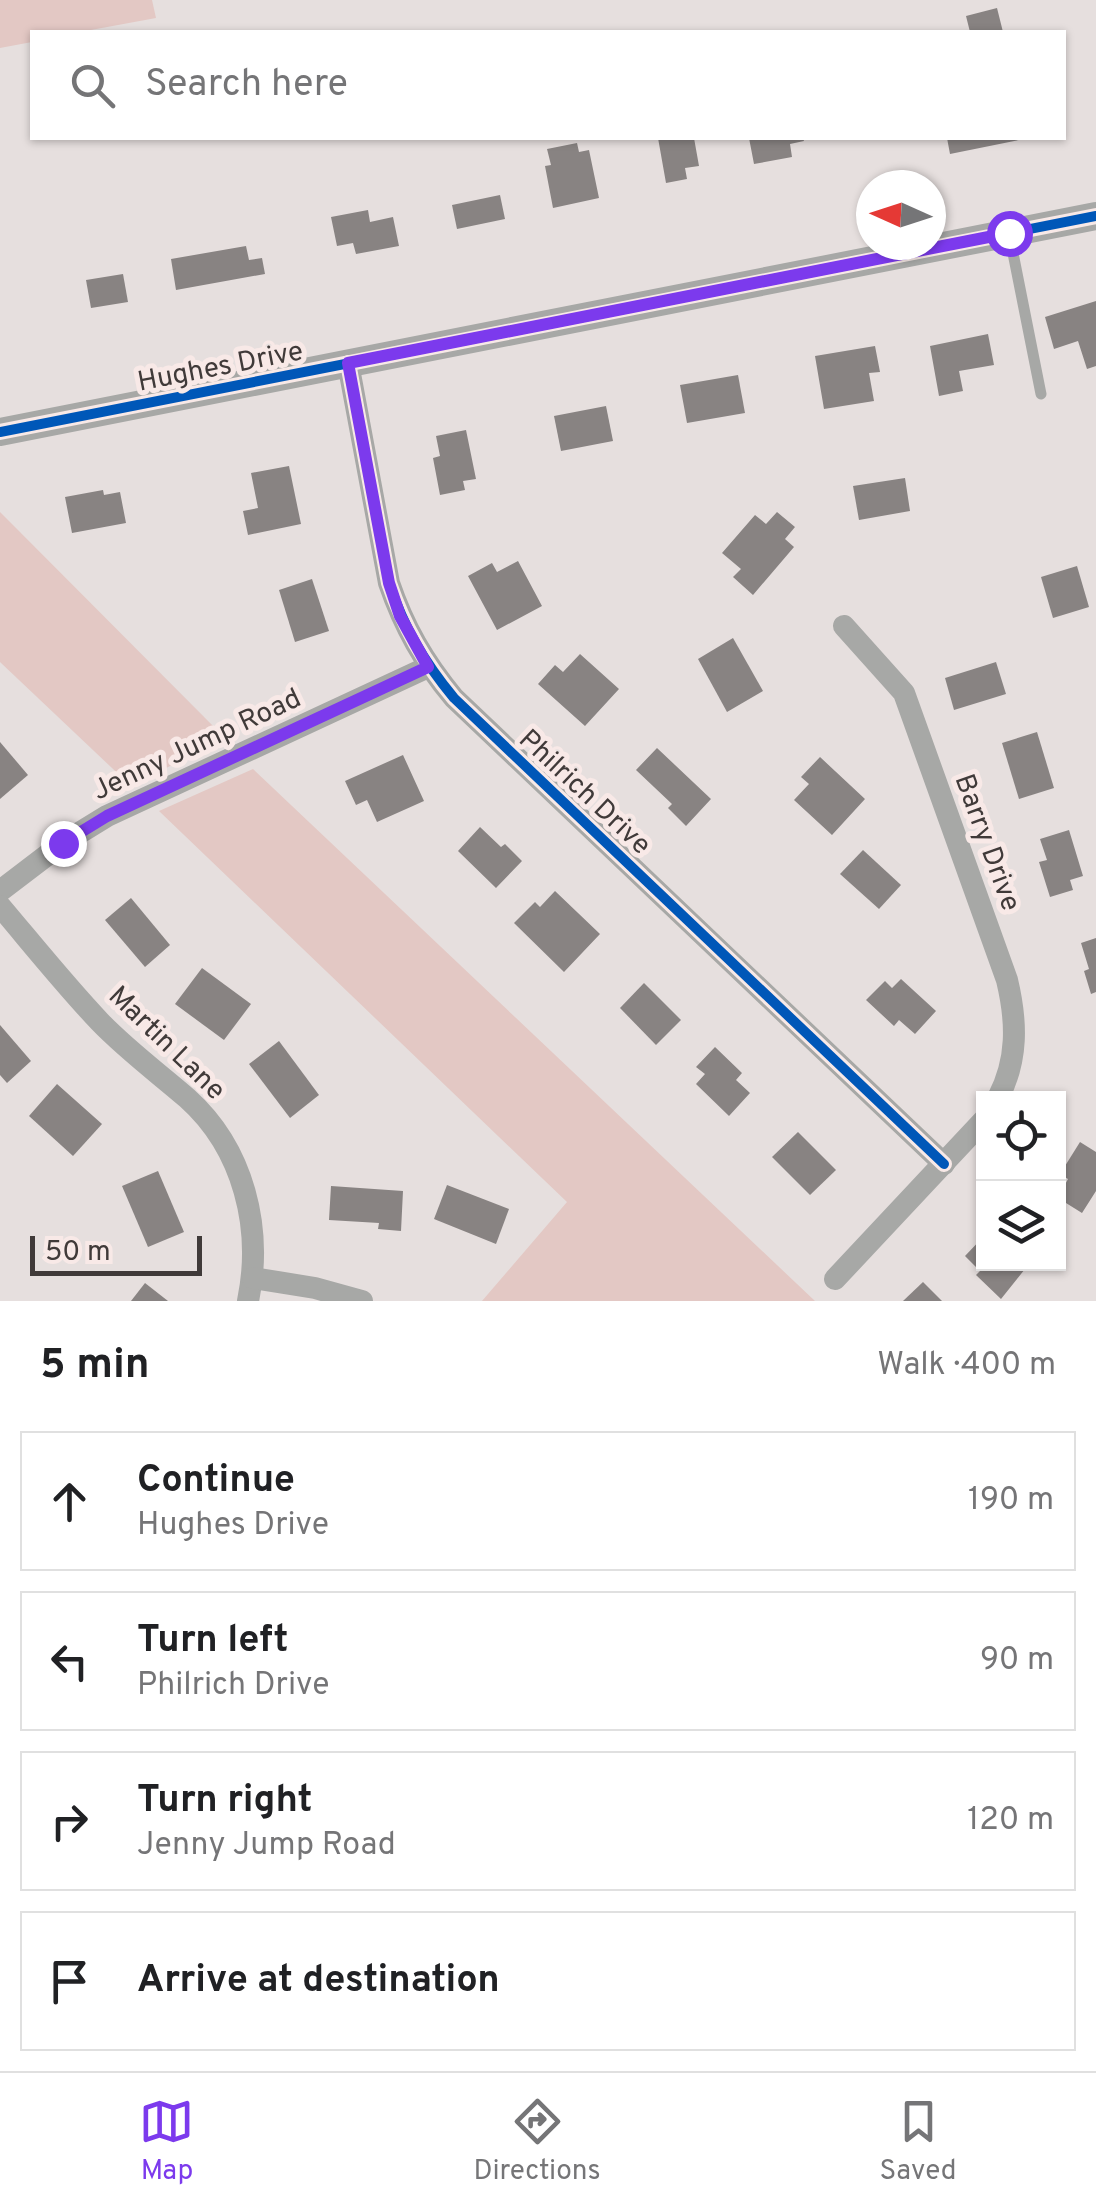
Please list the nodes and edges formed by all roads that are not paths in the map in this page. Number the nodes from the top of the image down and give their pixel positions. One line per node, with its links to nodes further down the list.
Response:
1 (1096, 216): 2 (street, Hughes Drive)
2 (1009, 233): 3 (street, Hughes Drive); 4 (lane)
3 (348, 363): 5 (street, Hughes Drive); 7 (street, Philrich Drive)
4 (1041, 394)
5 (0, 432)
6 (844, 626): 10 (street, Barry Drive)
7 (428, 667): 8 (street, Jenny Jump Road); 12 (street, Philrich Drive)
8 (0, 892)
9 (0, 906): 14 (street, Martin Lane)
10 (1001, 1091)
11 (976, 1129): 12 (street)
12 (944, 1164): 13 (street)
13 (836, 1279)
14 (250, 1290): 15 (street)
15 (362, 1301)

